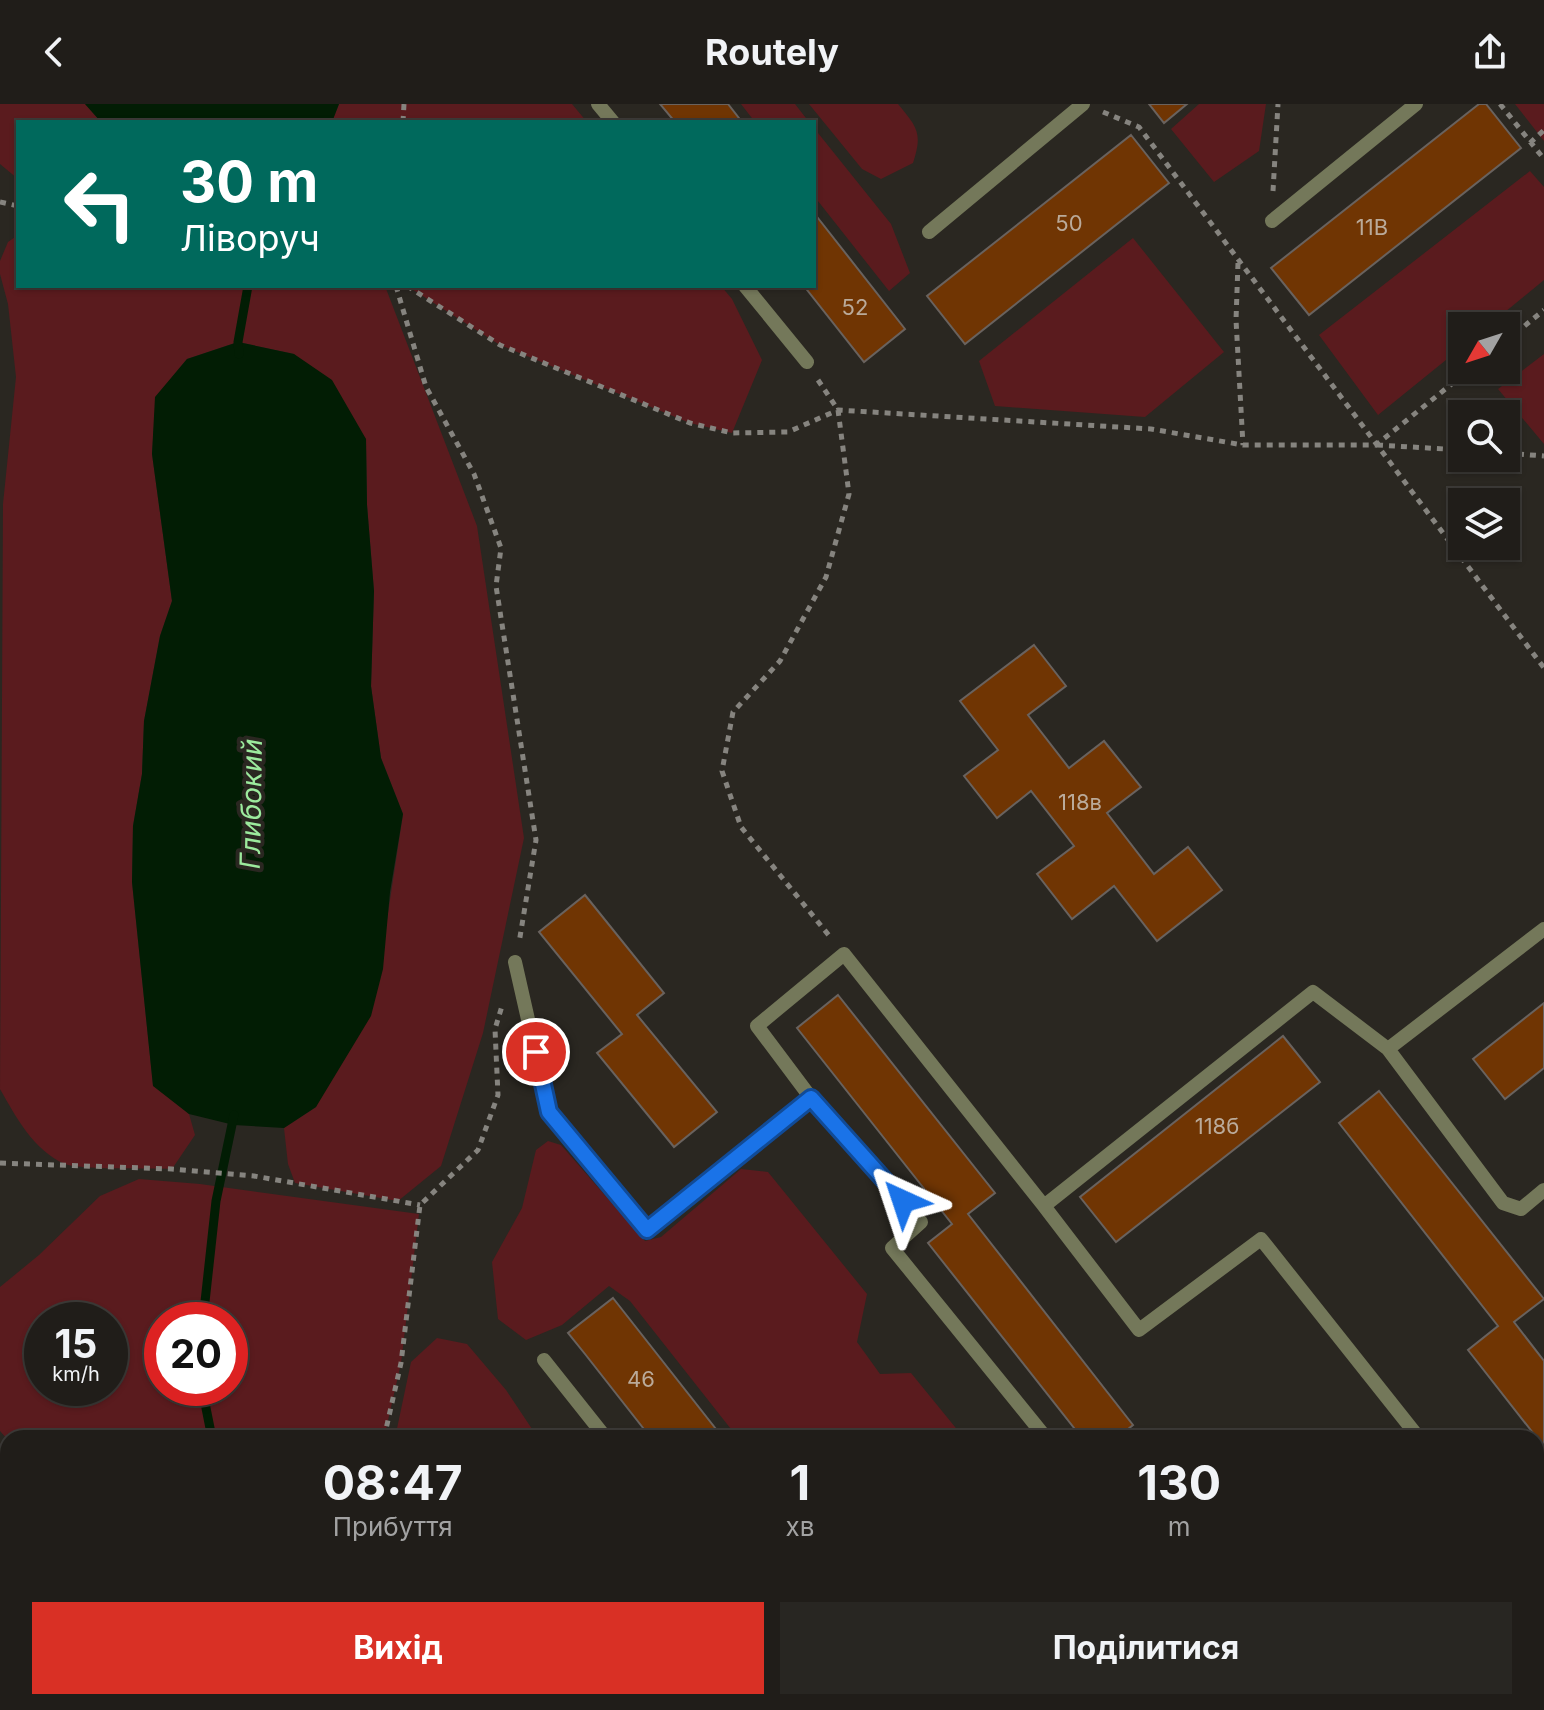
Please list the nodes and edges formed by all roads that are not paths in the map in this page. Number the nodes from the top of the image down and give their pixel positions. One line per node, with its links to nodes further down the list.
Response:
1 (598, 104): 4 (lane)
2 (1416, 104): 5 (lane)
3 (1091, 107): 6 (lane)
4 (611, 120)
5 (1272, 221)
6 (929, 232)
7 (747, 288): 8 (lane)
8 (807, 362)
9 (1544, 929): 11 (lane)
10 (515, 962): 12 (lane)
11 (1388, 1049): 13 (lane); 14 (lane)
12 (811, 1098): 14 (lane); 17 (lane)
13 (1544, 1190)
14 (1044, 1206): 18 (lane)
15 (544, 1360): 16 (lane)
16 (600, 1430)
17 (1040, 1430)
18 (1413, 1430)

